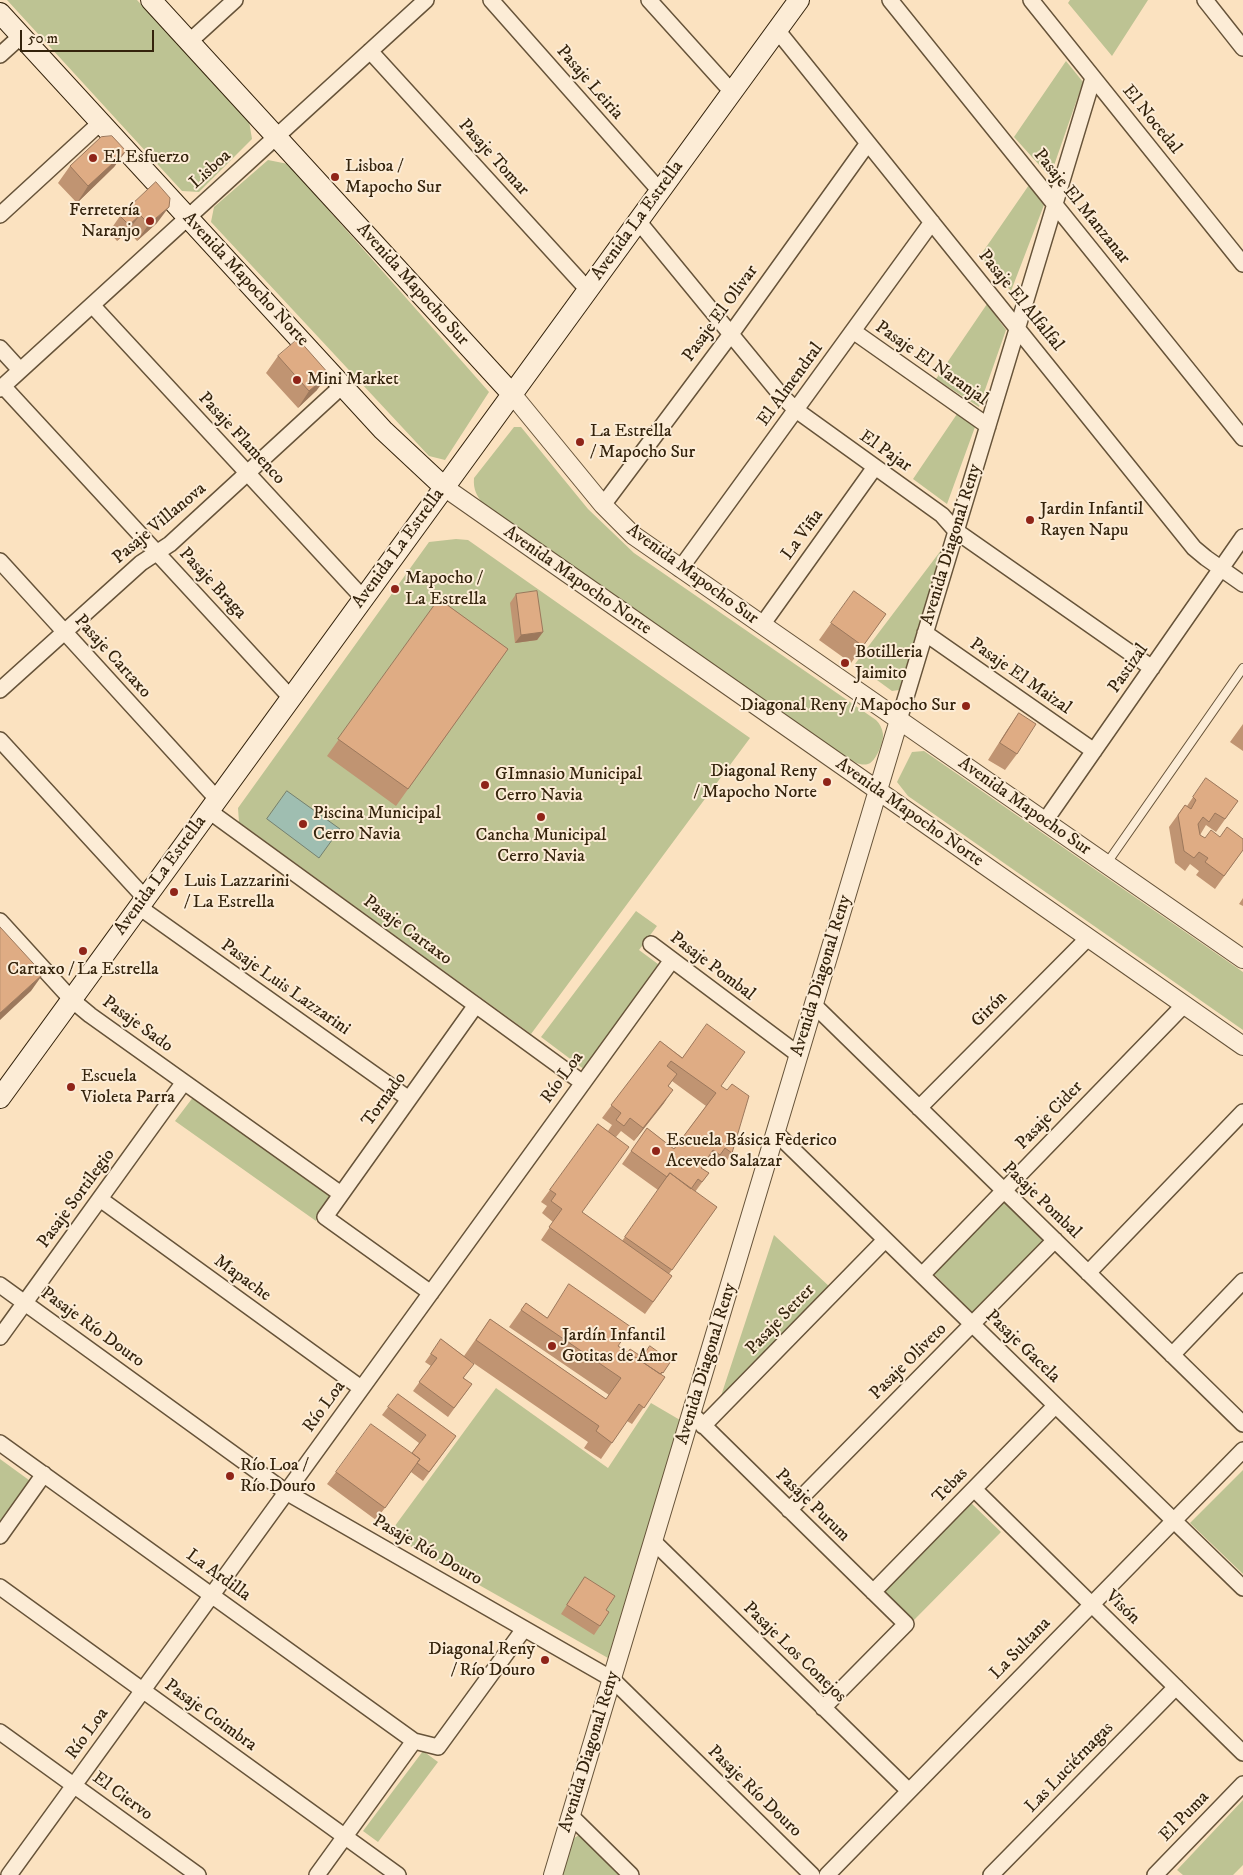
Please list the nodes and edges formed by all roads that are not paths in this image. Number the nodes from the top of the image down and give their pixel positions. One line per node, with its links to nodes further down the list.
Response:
1 (150, 0): 13 (main road, Avenida Mapocho Sur)
2 (235, 0): 13 (street)
3 (426, 0): 15 (street, Lisboa)
4 (491, 0): 22 (street, Pasaje Leiria)
5 (649, 0): 18 (street)
6 (799, 0): 11 (main road, Avenida La Estrella)
7 (890, 0): 23 (street, Pasaje El Manzanar)
8 (1031, 0): 17 (street, El Nocedal)
9 (1205, 0): 14 (street)
10 (0, 13): 12 (main road, Avenida Mapocho Norte)
11 (777, 30): 18 (main road, Avenida La Estrella); 21 (street, Pasaje El Alfalfal)
12 (21, 36): 16 (street); 19 (main road, Avenida Mapocho Norte)
13 (189, 42): 20 (main road, Avenida Mapocho Sur)
14 (1243, 48)
15 (370, 51): 20 (street, Lisboa); 29 (street, Pasaje Tomar)
16 (0, 55)
17 (1093, 78): 23 (street, Avenida Diagonal Reny); 28 (street, El Nocedal)
18 (732, 92): 22 (main road, Avenida La Estrella)
19 (100, 123): 24 (street); 25 (main road, Avenida Mapocho Norte)
20 (275, 136): 25 (street, Lisboa); 38 (main road, Avenida Mapocho Sur)
21 (868, 142): 27 (street, Pasaje El Alfalfal); 33 (street, Pasaje El Olivar)
22 (660, 191): 26 (main road, Avenida La Estrella)
23 (1055, 204): 31 (street, Avenida Diagonal Reny); 41 (street, Pasaje El Manzanar)
24 (0, 215)
25 (187, 217): 30 (street, Lisboa); 36 (main road, Avenida Mapocho Norte)
26 (638, 221): 29 (main road, Avenida La Estrella); 33 (street, El Pajar)
27 (932, 222): 31 (street, Pasaje El Alfalfal); 32 (street, El Almendral)
28 (1243, 264)
29 (588, 290): 38 (main road, Avenida La Estrella)
30 (92, 305): 35 (street, Lisboa); 43 (street, Pasaje Flamenco)
31 (1018, 328): 40 (street, Avenida Diagonal Reny); 51 (street, Pasaje El Alfalfal)
32 (853, 331): 39 (street, El Almendral); 40 (street, Pasaje El Naranjal)
33 (731, 334): 39 (street, El Pajar); 45 (street, Pasaje El Olivar)
34 (0, 348): 35 (street)
35 (20, 370): 37 (street, Lisboa)
36 (342, 386): 43 (street, Pasaje Villanova); 44 (main road, Avenida Mapocho Norte)
37 (2, 387): 48 (street, Pasaje Braga)
38 (512, 394): 44 (main road, Avenida La Estrella); 45 (street, Avenida Mapocho Sur)
39 (796, 410): 42 (street, El Pajar); 50 (street, El Almendral)
40 (988, 426): 46 (street, Avenida Diagonal Reny)
41 (1243, 438)
42 (875, 467): 46 (street, El Pajar); 54 (street, La Viña)
43 (247, 473): 48 (street, Pasaje Villanova); 53 (street, Pasaje Flamenco)
44 (444, 487): 53 (main road, Avenida La Estrella); 64 (street, Avenida Mapocho Norte)
45 (603, 505): 50 (street, Avenida Mapocho Sur)
46 (956, 531): 56 (street, Avenida Diagonal Reny); 57 (street, El Pajar)
47 (1243, 537): 51 (street, Pastizal)
48 (157, 553): 55 (street, Pasaje Villanova); 60 (street, Pasaje Braga)
49 (0, 561): 55 (street, Pasaje Cartaxo)
50 (680, 569): 54 (street, Avenida Mapocho Sur)
51 (1221, 569): 52 (street, Pasaje El Alfalfal); 57 (street, Pastizal)
52 (1243, 584)
53 (363, 598): 60 (main road, Avenida La Estrella)
54 (762, 625): 61 (street, Avenida Mapocho Sur)
55 (64, 632): 59 (street, Pasaje Villanova); 65 (street, Pasaje Cartaxo)
56 (925, 634): 61 (street, Avenida Diagonal Reny); 63 (street, Pasaje El Maizal)
57 (1152, 668): 63 (street, Pastizal)
58 (1243, 668): 67 (lane)
59 (0, 690)
60 (291, 698): 65 (main road, Avenida La Estrella)
61 (899, 720): 64 (street, Avenida Diagonal Reny); 66 (street, Avenida Mapocho Sur)
62 (0, 740): 68 (street, Pasaje Luis Lazzarini)
63 (1094, 751): 66 (street, Pastizal)
64 (878, 791): 70 (street, Avenida Mapocho Norte); 76 (street, Avenida Diagonal Reny)
65 (213, 805): 68 (main road, Avenida La Estrella); 75 (street, Pasaje Cartaxo)
66 (1045, 821): 67 (street, Avenida Mapocho Sur)
67 (1106, 864): 72 (street, Avenida Mapocho Sur)
68 (142, 903): 74 (main road, Avenida La Estrella); 83 (street, Pasaje Luis Lazzarini)
69 (0, 921): 74 (street, Pasaje Sado)
70 (1088, 938): 77 (street, Avenida Mapocho Norte); 84 (street, Girón)
71 (651, 944): 73 (street, Pasaje Pombal)
72 (1243, 959)
73 (672, 960): 79 (street, Pasaje Pombal); 81 (street, Río Loa)
74 (72, 1000): 80 (street, Pasaje Sado); 82 (main road, Avenida La Estrella)
75 (476, 1005): 81 (street, Pasaje Cartaxo); 83 (street, Tornado)
76 (814, 1005): 79 (street, Avenida Diagonal Reny); 84 (street, Pasaje Pombal)
77 (1184, 1005): 78 (street, Avenida Mapocho Norte); 87 (street, Pasaje Cider)
78 (1243, 1046)
79 (799, 1055): 86 (street, Avenida Diagonal Reny)
80 (184, 1082): 88 (street, Pasaje Sado); 89 (street, Pasaje Sortilegio)
81 (583, 1082): 96 (street, Río Loa)
82 (0, 1098)
83 (409, 1099): 88 (street, Tornado)
84 (919, 1108): 87 (street, Pasaje Pombal)
85 (1243, 1112): 92 (street)
86 (776, 1133): 90 (street, Pasaje Gacela); 103 (street, Avenida Diagonal Reny)
87 (1004, 1191): 91 (street, Pasaje Pombal); 93 (street, Pasaje Cider)
88 (341, 1194): 96 (street, Tornado)
89 (100, 1199): 97 (street, Pasaje Sortilegio); 101 (street, Mapache)
90 (885, 1240): 93 (street, Pasaje Gacela); 103 (street, Pasaje Setter)
91 (1054, 1240): 92 (street, Pasaje Pombal); 98 (street, Pasaje Oliveto)
92 (1088, 1273): 100 (street, Pasaje Pombal)
93 (922, 1275): 98 (street, Pasaje Gacela)
94 (1243, 1281): 100 (street)
95 (0, 1285): 97 (street, Pasaje Río Douro)
96 (431, 1292): 101 (street, Río Loa)
97 (25, 1303): 99 (street, Pasaje Sortilegio); 109 (street, Pasaje Río Douro)
98 (972, 1324): 102 (street, Pasaje Gacela); 110 (street, Pasaje Oliveto)
99 (0, 1337)
100 (1172, 1355): 104 (street, Pasaje Pombal)
101 (361, 1388): 109 (street, Río Loa)
102 (1055, 1406): 108 (street, Tebas); 111 (street, Pasaje Gacela)
103 (698, 1420): 110 (street, Pasaje Purum); 113 (street, Avenida Diagonal Reny)
104 (1243, 1424)
105 (0, 1442): 107 (street, La Ardilla)
106 (1243, 1450): 111 (street, La Sultana)
107 (44, 1474): 112 (street); 117 (street, La Ardilla)
108 (974, 1489): 116 (street, Tebas); 118 (street, Visón)
109 (286, 1492): 117 (street, Río Loa); 119 (street, Pasaje Río Douro)
110 (789, 1510): 116 (street, Pasaje Purum)
111 (1174, 1521): 115 (street, Pasaje Gacela); 118 (street, La Sultana)
112 (0, 1536)
113 (654, 1542): 120 (street, Avenida Diagonal Reny); 123 (street, Pasaje Los Conejos)
114 (0, 1587): 122 (street, Pasaje Coimbra)
115 (1243, 1588)
116 (873, 1592): 123 (street, Pasaje Purum)
117 (212, 1595): 122 (street, Río Loa); 125 (street, La Ardilla)
118 (1092, 1605): 121 (street, Visón); 129 (street, La Sultana)
119 (524, 1629): 120 (street, Pasaje Río Douro); 125 (street)
120 (612, 1679): 130 (street, Avenida Diagonal Reny); 140 (street, Pasaje Río Douro)
121 (1176, 1687): 126 (street, Visón); 132 (street, Las Luciérnagas)
122 (142, 1690): 128 (street, Río Loa); 131 (street, Pasaje Coimbra)
123 (824, 1708): 129 (street, Pasaje Los Conejos)
124 (0, 1732): 128 (street, El Ciervo)
125 (414, 1741): 131 (street)
126 (1243, 1753)
127 (1243, 1784): 133 (street, El Puma)
128 (74, 1785): 134 (street, Río Loa); 135 (street, El Ciervo)
129 (908, 1791): 141 (street, La Sultana)
130 (571, 1816): 138 (street, Avenida Diagonal Reny); 139 (street)
131 (345, 1837): 136 (street); 137 (street, Pasaje Coimbra)
132 (993, 1874)
133 (1158, 1874)
134 (9, 1875)
135 (198, 1875)
136 (318, 1875)
137 (398, 1875)
138 (553, 1875)
139 (631, 1875)
140 (812, 1875)
141 (826, 1875)

